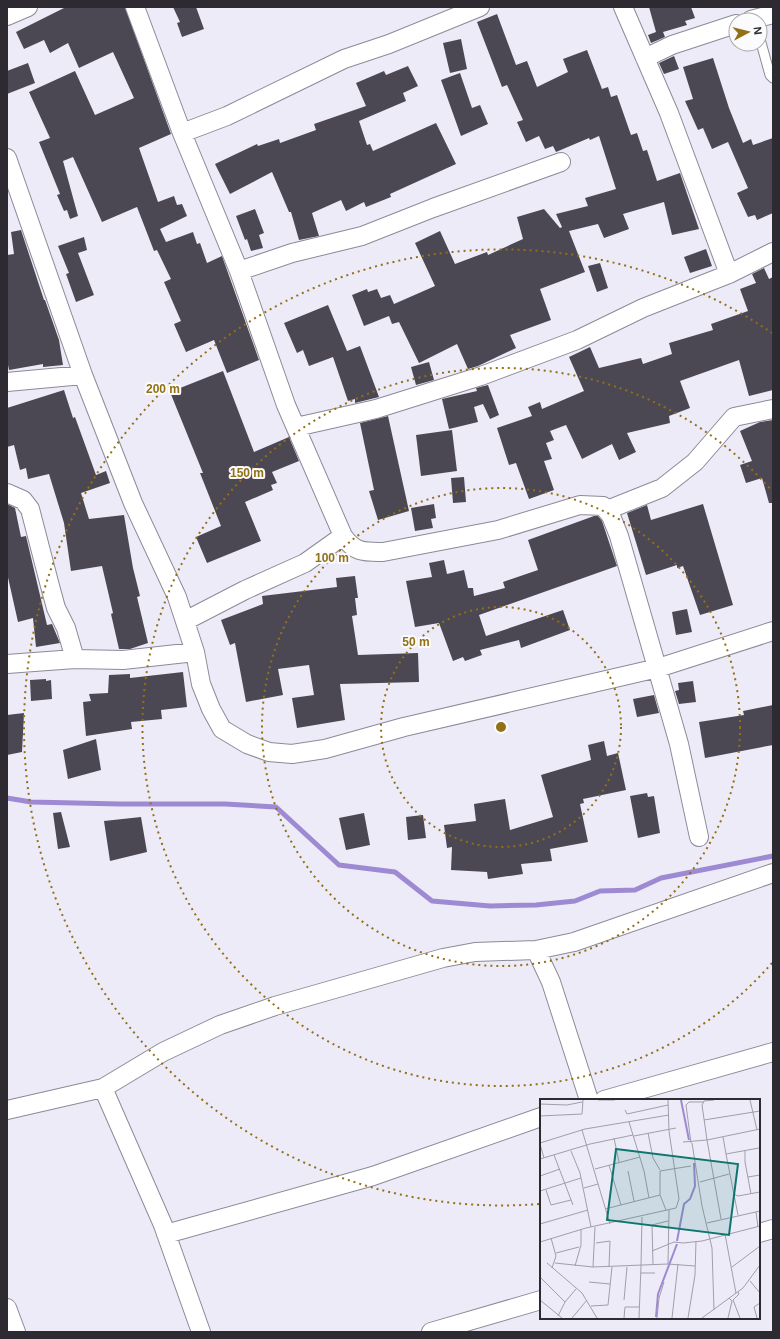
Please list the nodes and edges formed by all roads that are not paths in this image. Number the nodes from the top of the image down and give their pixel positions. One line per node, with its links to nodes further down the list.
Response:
1 (28, 7): 5 (street)
2 (135, 7): 10 (street)
3 (480, 7): 10 (street)
4 (623, 7): 8 (street)
5 (7, 16)
6 (728, 27): 8 (street)
7 (764, 52): 9 (lane)
8 (645, 58): 15 (street)
9 (773, 78)
10 (182, 133): 14 (street)
11 (7, 158): 16 (street)
12 (561, 162): 14 (street)
13 (773, 252): 15 (street)
14 (239, 271): 19 (street)
15 (729, 274): 19 (street)
16 (83, 375): 17 (street); 23 (street)
17 (7, 382)
18 (773, 409): 21 (street)
19 (296, 427): 22 (street)
20 (7, 493): 26 (street)
21 (607, 510): 22 (street); 28 (street)
22 (343, 536): 23 (street)
23 (185, 621): 25 (street)
24 (773, 631): 28 (street)
25 (195, 652): 26 (street); 28 (street)
26 (75, 659): 27 (street)
27 (7, 664)
28 (658, 668): 29 (street)
29 (699, 837)
30 (773, 873): 31 (street)
31 (536, 950): 33 (street); 35 (street)
32 (773, 1052): 34 (street)
33 (103, 1088): 37 (street); 41 (street)
34 (630, 1096): 36 (street)
35 (589, 1099)
36 (610, 1099)
37 (7, 1110)
38 (540, 1117): 41 (street)
39 (773, 1229): 40 (street)
40 (760, 1233)
41 (166, 1234): 46 (street)
42 (540, 1300): 44 (street)
43 (7, 1308): 45 (street)
44 (441, 1331)
45 (16, 1332)
46 (201, 1332)

